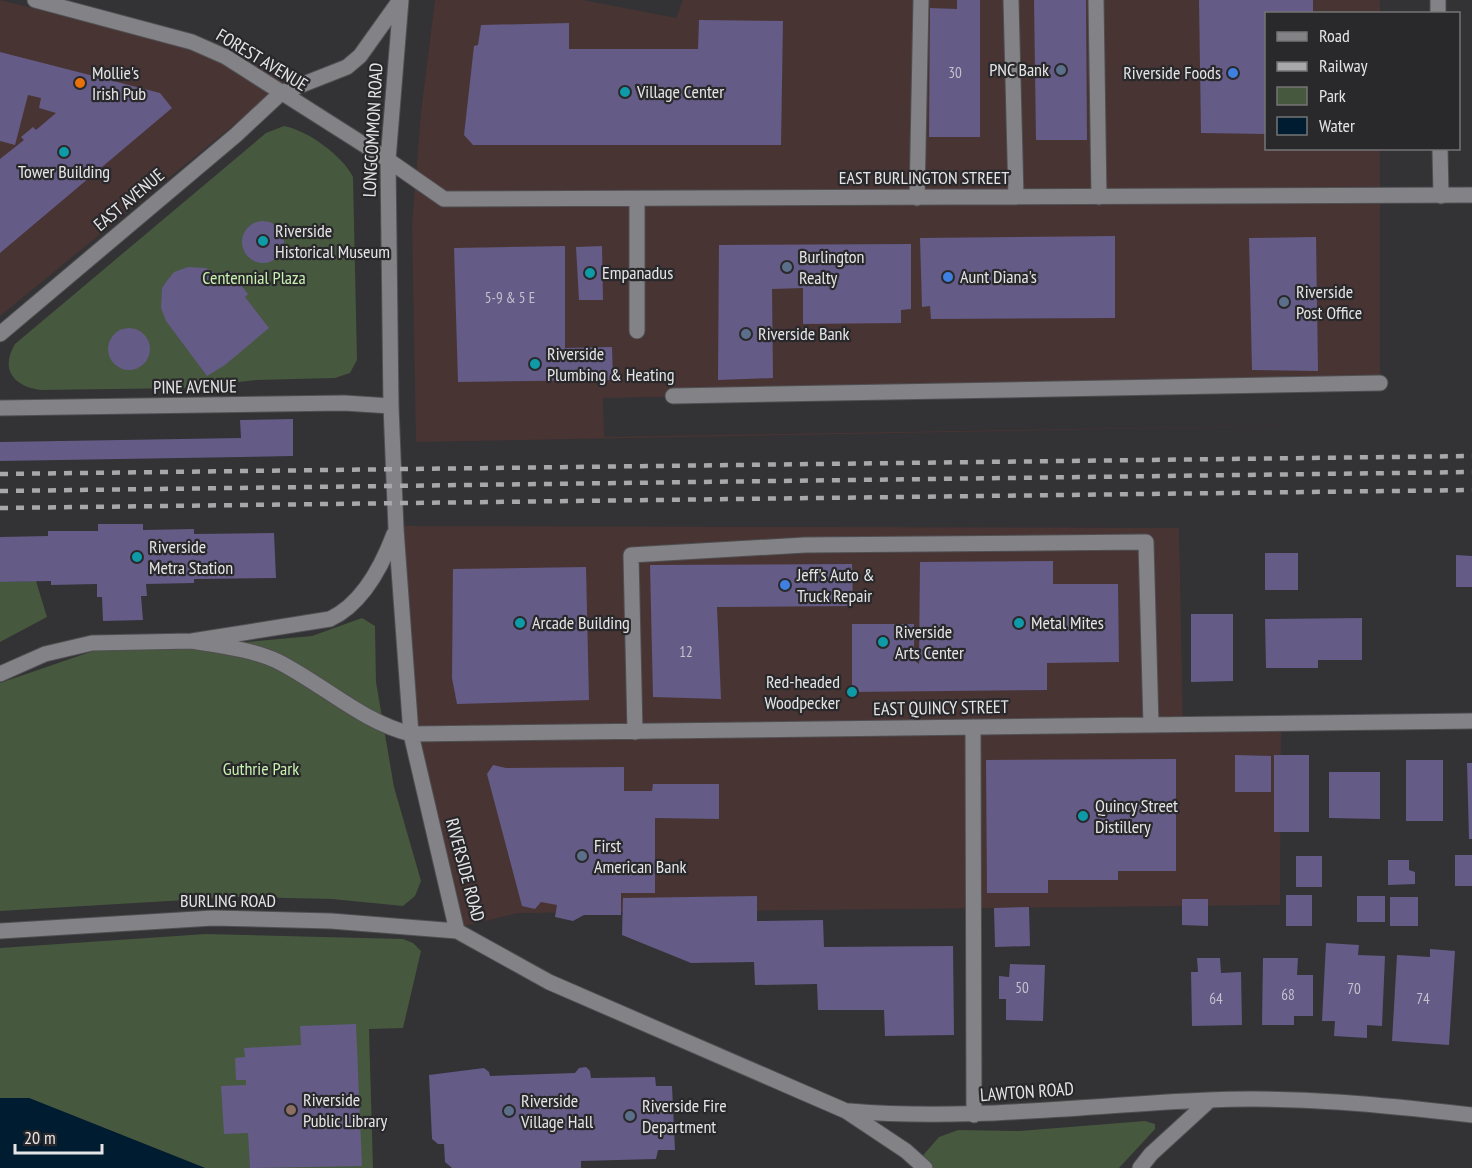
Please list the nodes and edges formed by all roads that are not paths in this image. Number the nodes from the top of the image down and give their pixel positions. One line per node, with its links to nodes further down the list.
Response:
1 (35, 0): 6 (street, FOREST AVENUE)
2 (400, 0): 6 (street); 8 (street, LONGCOMMON ROAD)
3 (921, 0): 13 (street)
4 (1011, 0): 11 (street)
5 (1096, 0): 12 (street)
6 (281, 93): 8 (street, FOREST AVENUE); 16 (street, EAST AVENUE)
7 (1440, 150): 10 (street)
8 (388, 160): 14 (street, EAST BURLINGTON STREET); 19 (street, LONGCOMMON ROAD)
9 (1472, 195): 10 (street, EAST BURLINGTON STREET)
10 (1441, 196): 12 (street, EAST BURLINGTON STREET)
11 (1016, 197): 12 (street, EAST BURLINGTON STREET); 13 (street, EAST BURLINGTON STREET)
12 (1099, 197)
13 (917, 198): 14 (street, EAST BURLINGTON STREET)
14 (637, 199): 15 (street)
15 (637, 331)
16 (0, 334)
17 (1380, 383): 18 (street)
18 (673, 396)
19 (391, 405): 20 (street, PINE AVENUE); 21 (street, RIVERSIDE ROAD)
20 (0, 408)
21 (396, 529): 22 (street); 28 (street, RIVERSIDE ROAD)
22 (192, 641): 23 (street); 28 (street, EAST QUINCY STREET)
23 (0, 674)
24 (1472, 721): 25 (street, EAST QUINCY STREET)
25 (1151, 725): 26 (street, EAST QUINCY STREET); 27 (street)
26 (973, 727): 27 (street, EAST QUINCY STREET); 33 (street)
27 (635, 732): 28 (street, EAST QUINCY STREET)
28 (411, 734): 30 (street, RIVERSIDE ROAD)
29 (0, 931): 30 (street, BURLING ROAD)
30 (457, 931): 32 (street, RIVERSIDE ROAD)
31 (1210, 1100): 33 (street, LAWTON ROAD); 34 (street, LAWTON ROAD); 36 (street)
32 (846, 1111): 33 (street, LAWTON ROAD); 35 (street, RIVERSIDE ROAD)
33 (974, 1115)
34 (1472, 1115)
35 (925, 1168)
36 (1140, 1168)

